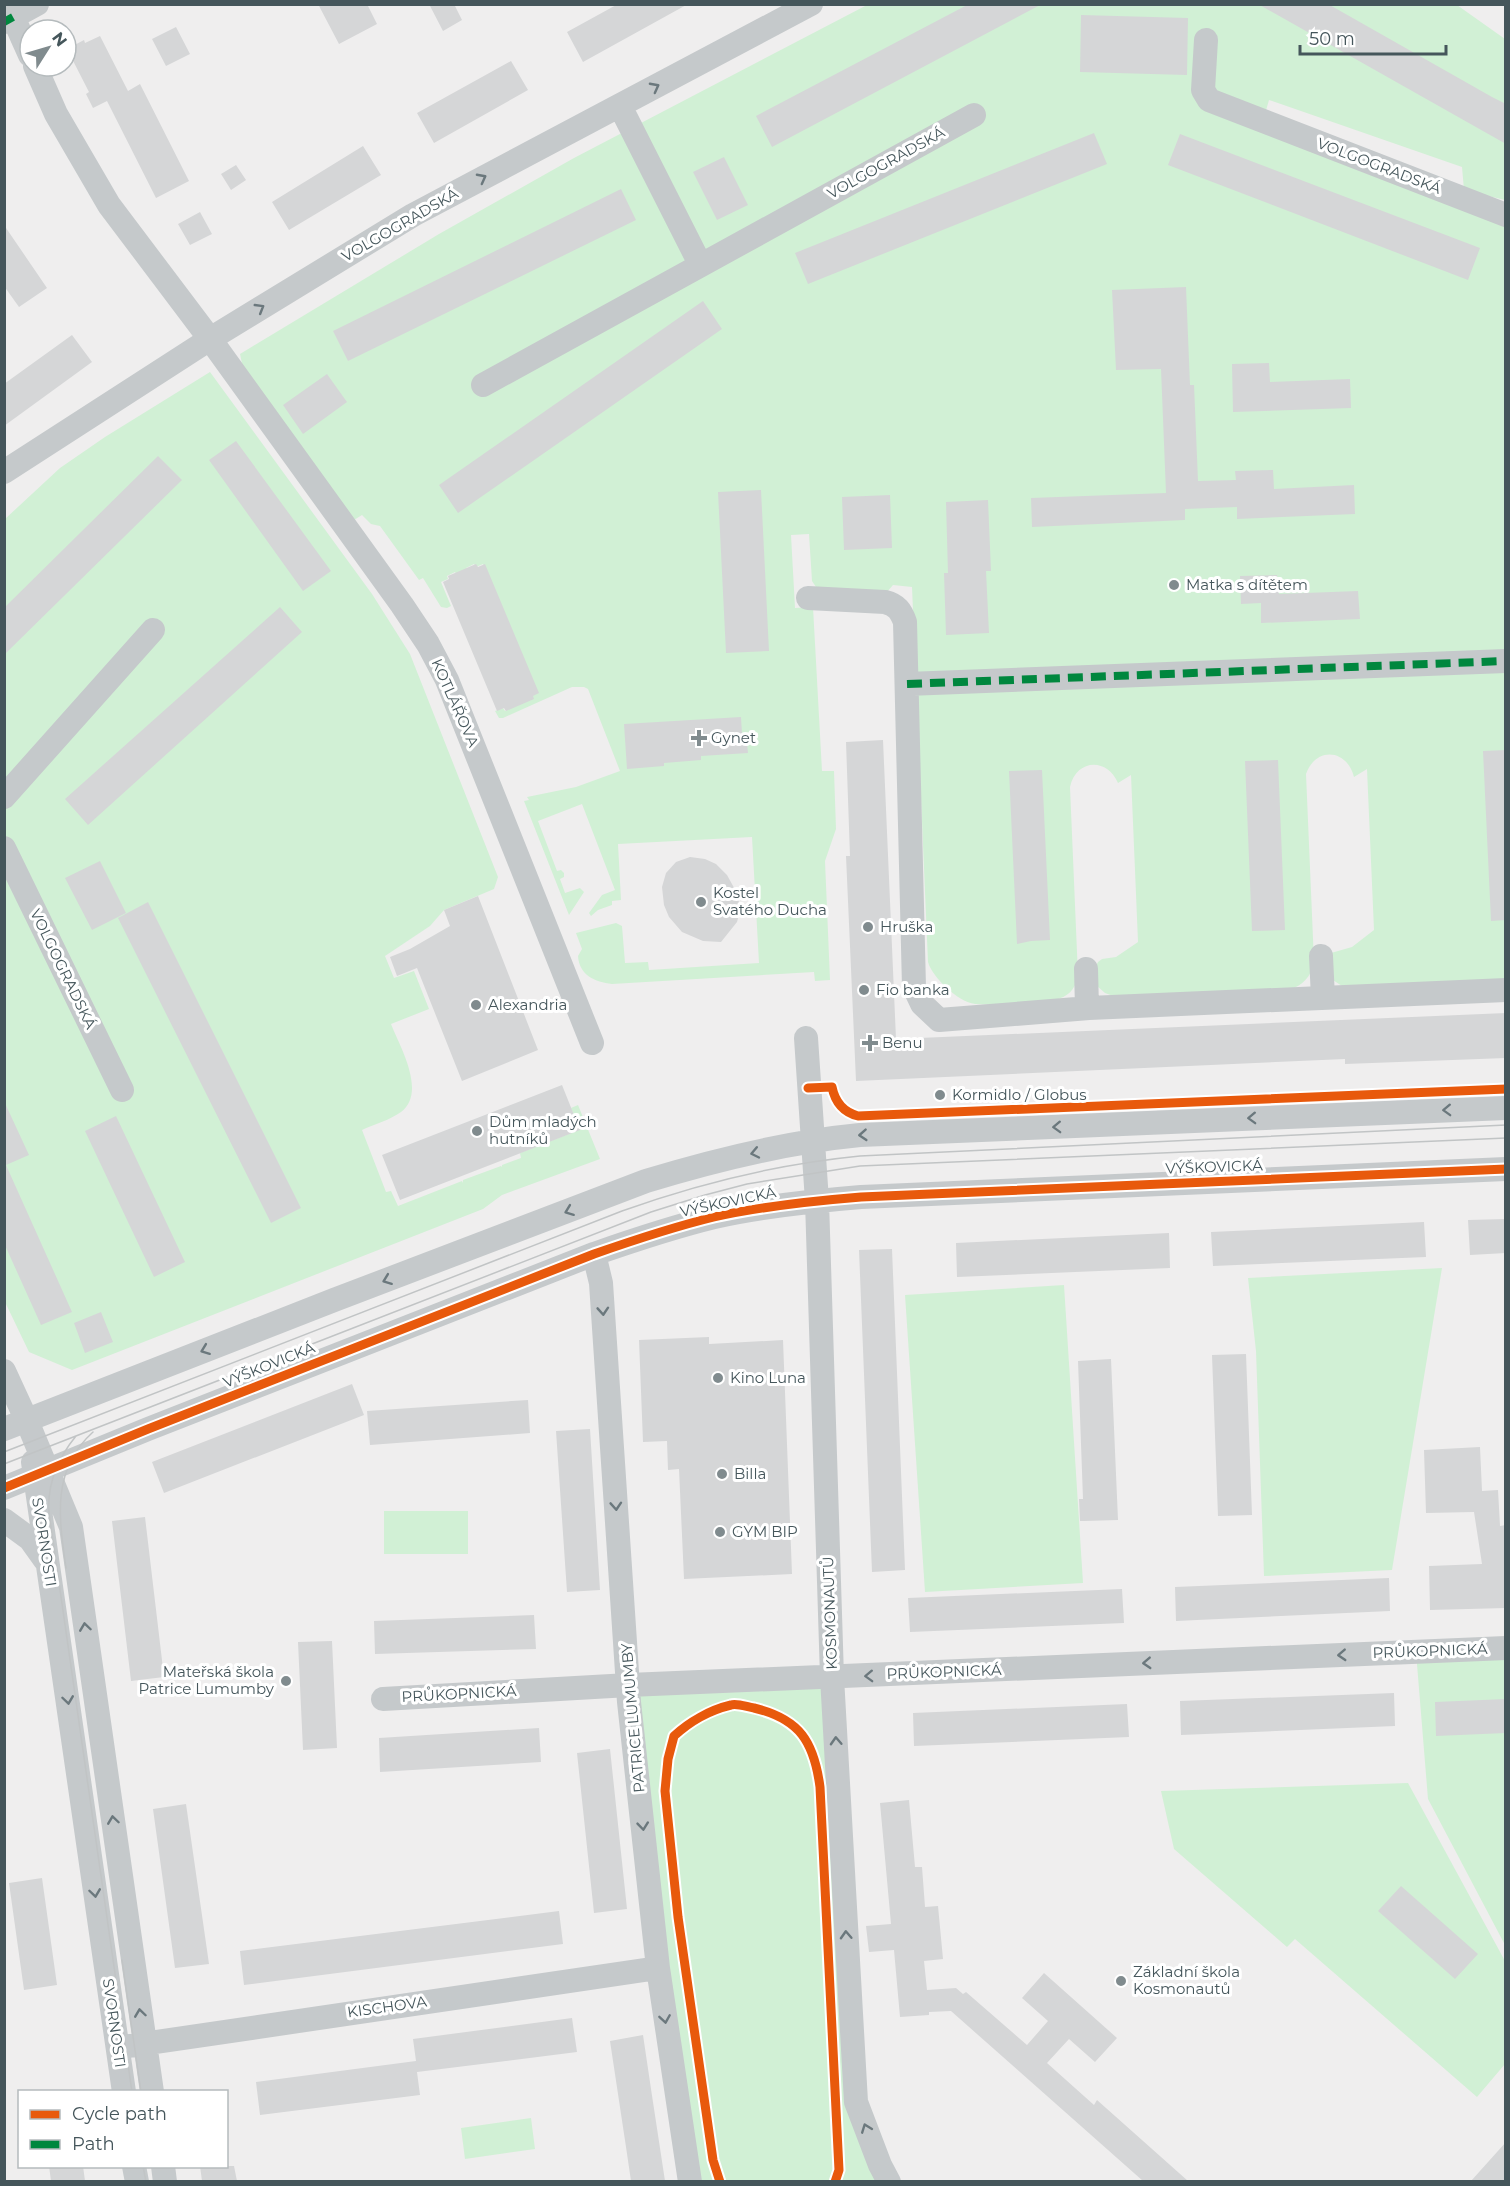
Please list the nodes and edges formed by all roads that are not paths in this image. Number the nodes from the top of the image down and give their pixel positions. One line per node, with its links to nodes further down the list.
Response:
1 (37, 4): 3 (street)
2 (811, 4): 7 (street, VOLGOGRADSKÁ, one-way to 2)
3 (9, 14): 4 (street)
4 (18, 32)
5 (1206, 40): 9 (street, VOLGOGRADSKÁ)
6 (40, 78): 11 (street, KOTLÁŘOVA)
7 (620, 106): 10 (street); 11 (street, VOLGOGRADSKÁ, one-way to 7)
8 (974, 115): 10 (street, VOLGOGRADSKÁ)
9 (1506, 215)
10 (700, 264): 12 (street, VOLGOGRADSKÁ)
11 (210, 339): 13 (street, VOLGOGRADSKÁ); 26 (street, KOTLÁŘOVA)
12 (483, 385)
13 (4, 472)
14 (808, 597): 17 (street)
15 (153, 630): 18 (street)
16 (1506, 661): 17 (street)
17 (907, 684): 24 (street)
18 (4, 797)
19 (4, 848): 27 (street, VOLGOGRADSKÁ)
20 (1321, 956): 23 (street)
21 (1086, 969): 24 (street)
22 (1506, 990): 23 (street)
23 (1323, 998): 24 (street)
24 (1087, 1008)
25 (806, 1038): 29 (street, KOSMONAUTŮ)
26 (592, 1043)
27 (122, 1090)
28 (1506, 1108): 29 (street, one-way to 29)
29 (812, 1140): 31 (street, KOSMONAUTŮ); 34 (street, one-way to 34)
30 (1506, 1170): 31 (street, VÝŠKOVICKÁ)
31 (817, 1201): 32 (street, VÝŠKOVICKÁ); 43 (street, KOSMONAUTŮ)
32 (594, 1254): 36 (street, VÝŠKOVICKÁ); 44 (street, PATRICE LUMUMBY, one-way to 44)
33 (4, 1371): 34 (street)
34 (27, 1421): 35 (street); 37 (street, SVORNOSTI)
35 (4, 1429)
36 (93, 1452): 37 (street, VÝŠKOVICKÁ); 40 (street)
37 (41, 1473): 38 (street, VÝŠKOVICKÁ); 40 (street, SVORNOSTI); 41 (street, SVORNOSTI)
38 (4, 1488)
39 (4, 1520): 41 (street)
40 (71, 1527): 47 (street, SVORNOSTI, one-way to 40)
41 (49, 1573): 48 (street, SVORNOSTI, one-way to 48)
42 (1506, 1648): 43 (street, PRŮKOPNICKÁ, one-way to 43)
43 (832, 1677): 44 (street, PRŮKOPNICKÁ); 52 (street, KOSMONAUTŮ, one-way to 43)
44 (628, 1684): 45 (street, PRŮKOPNICKÁ); 46 (street, PATRICE LUMUMBY, one-way to 46)
45 (383, 1699)
46 (658, 1968): 47 (street, KISCHOVA); 51 (street, PATRICE LUMUMBY, one-way to 51)
47 (145, 2043): 48 (street, KISCHOVA); 50 (street, SVORNOSTI)
48 (117, 2048): 49 (street, SVORNOSTI)
49 (124, 2090)
50 (152, 2090)
51 (690, 2181)
52 (889, 2181)

